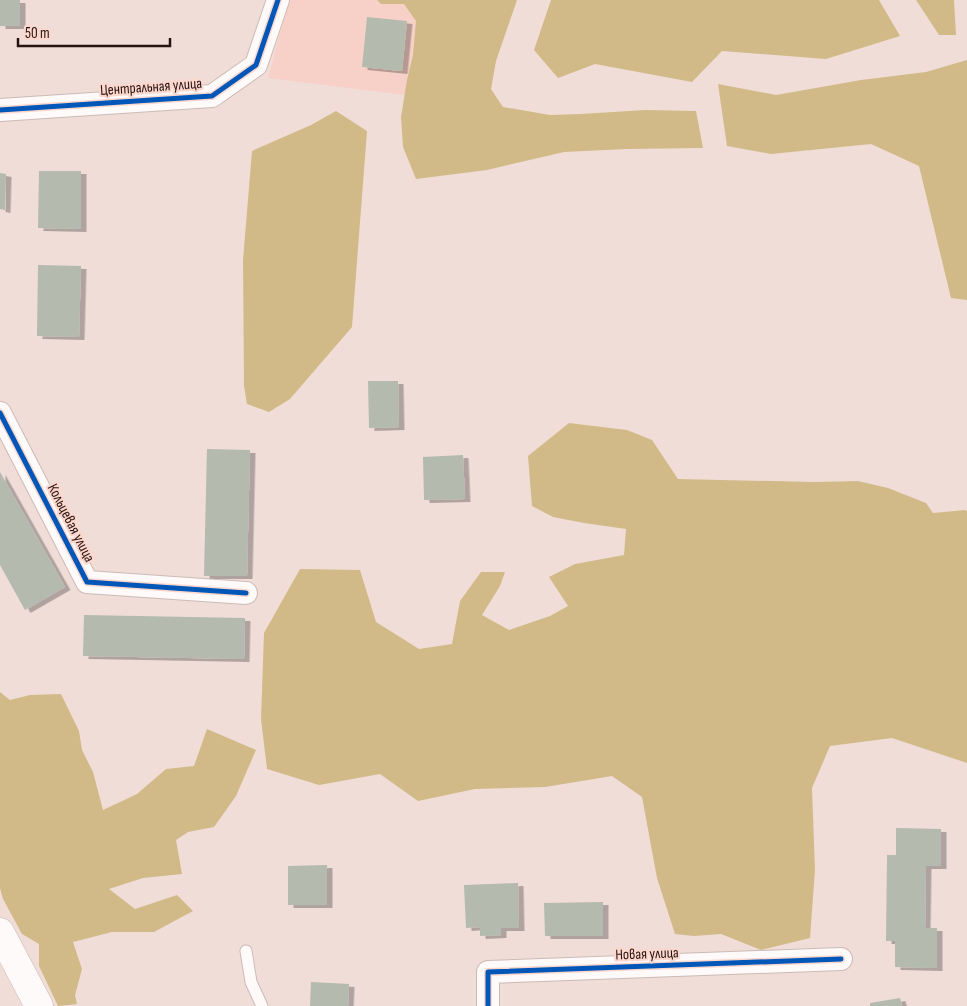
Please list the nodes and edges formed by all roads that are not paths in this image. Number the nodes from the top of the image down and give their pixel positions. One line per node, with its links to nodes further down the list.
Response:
1 (278, 0): 2 (street, Центральная улица)
2 (0, 110)
3 (0, 413): 4 (street, Кольцевая улица)
4 (246, 593)
5 (0, 932): 8 (main road)
6 (246, 951): 9 (lane)
7 (841, 960): 10 (street, Новая улица)
8 (39, 1006)
9 (262, 1006)
10 (488, 1006)

